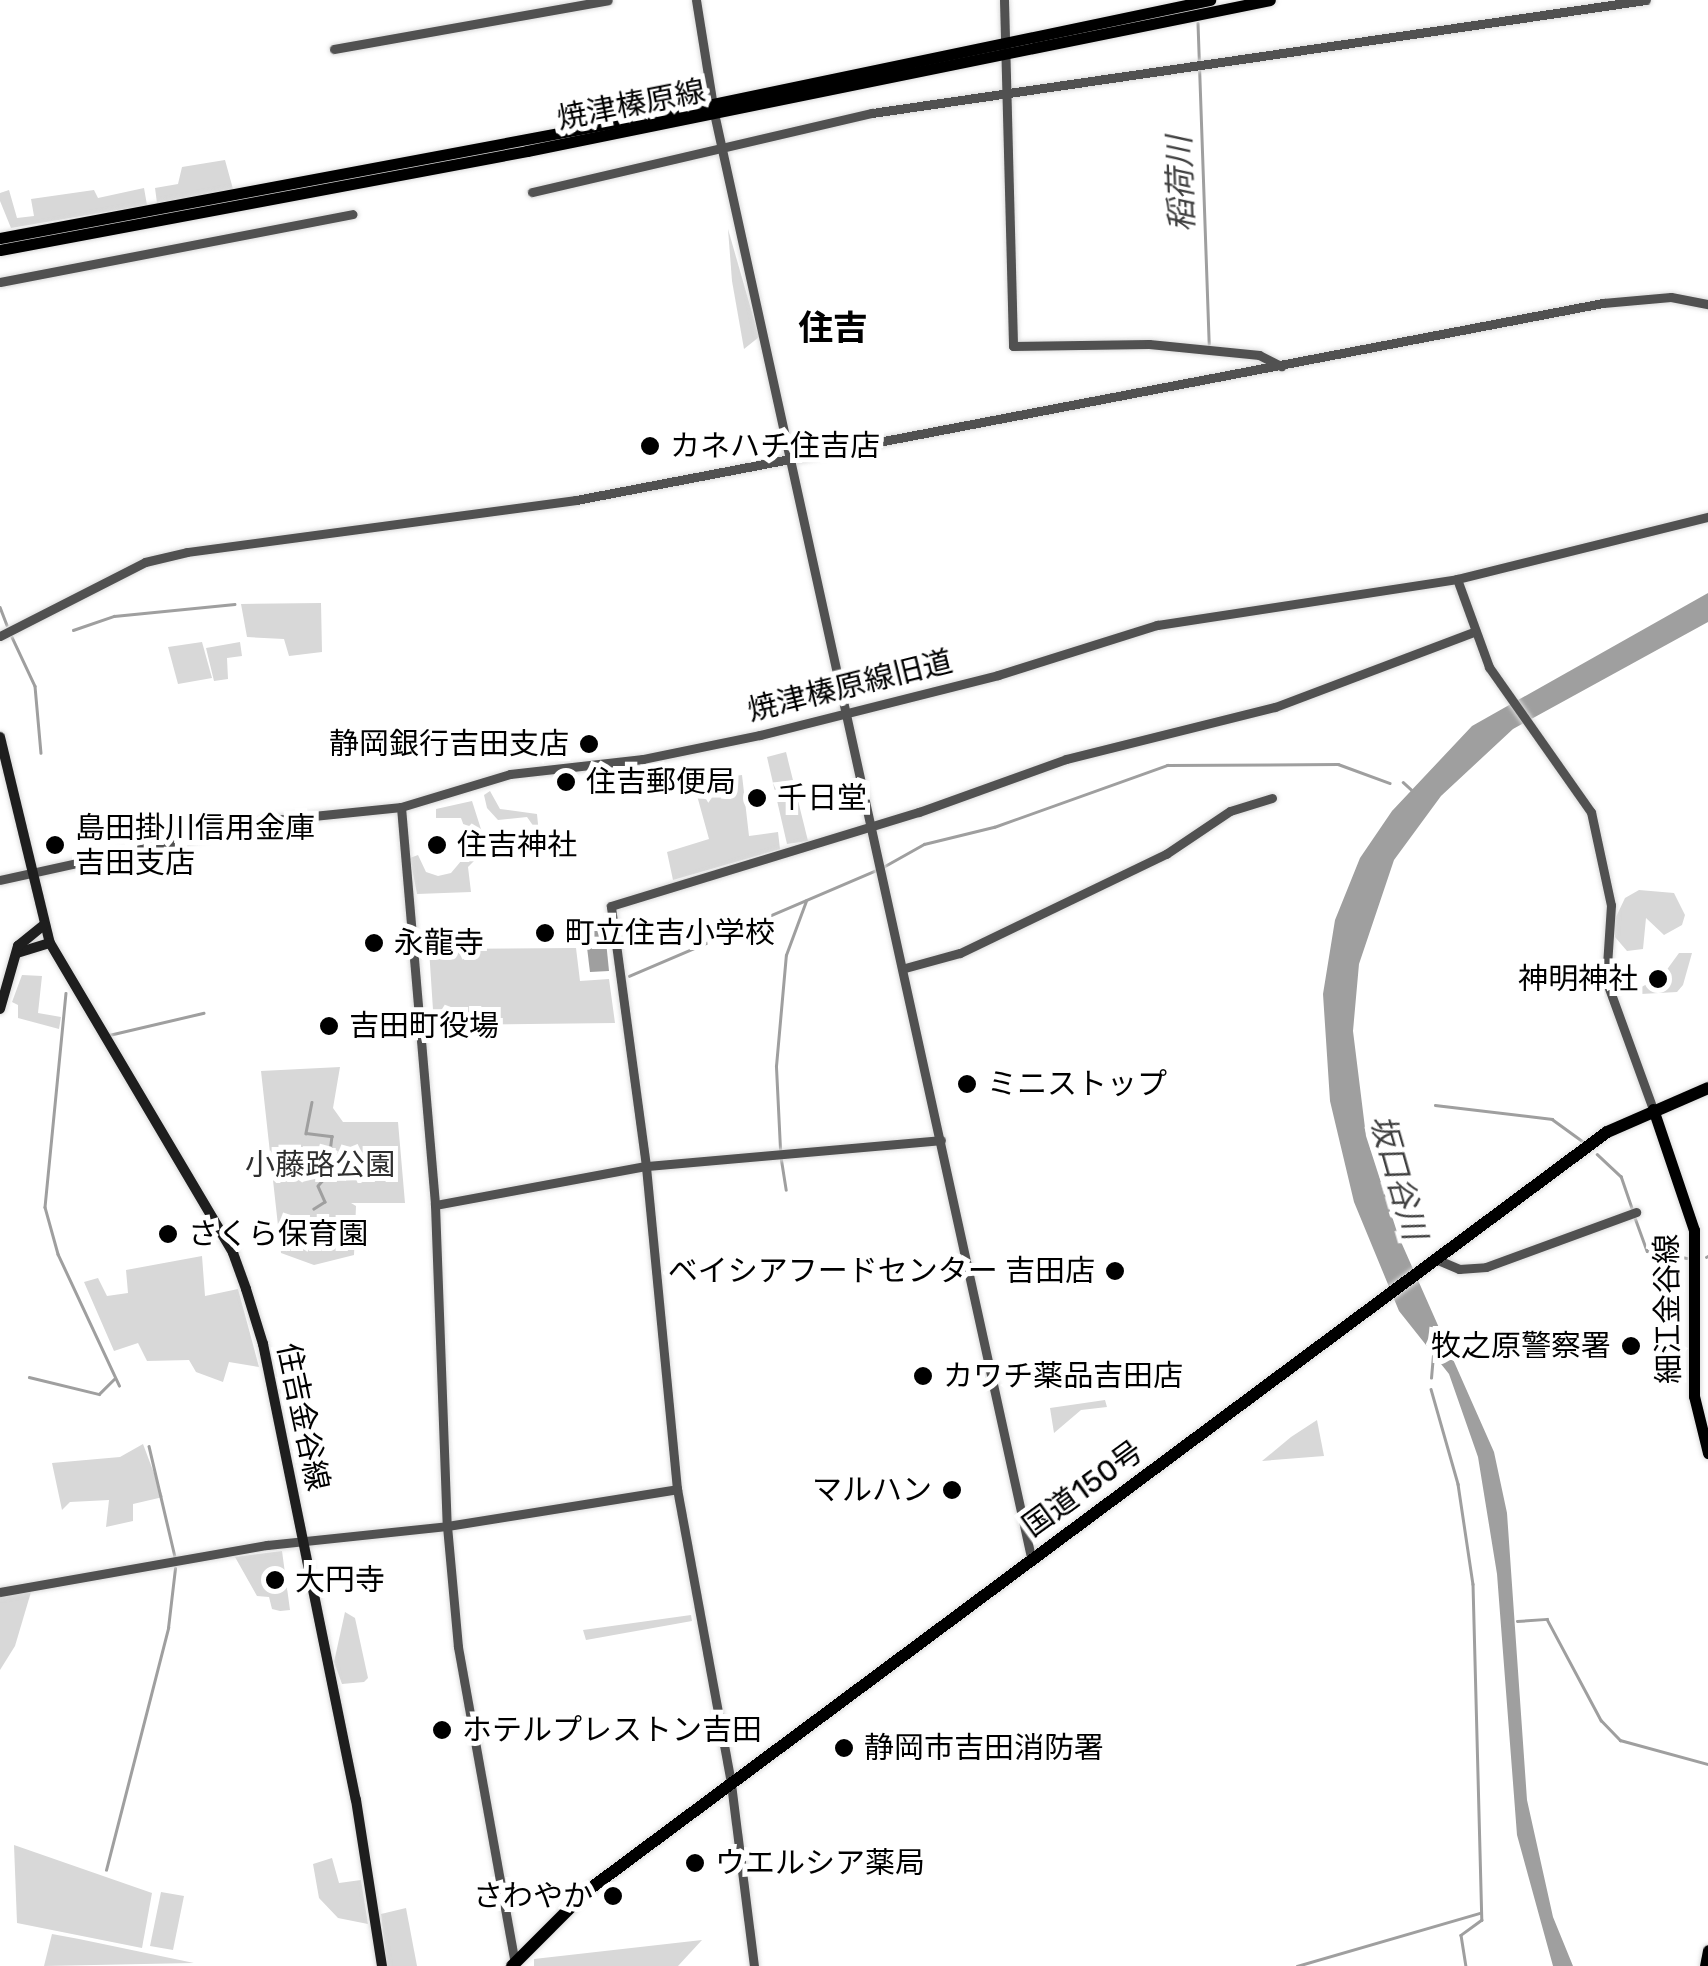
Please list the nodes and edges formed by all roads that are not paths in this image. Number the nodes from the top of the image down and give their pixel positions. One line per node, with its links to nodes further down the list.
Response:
1 (608, 0): 8 (street)
2 (696, 0): 10 (street)
3 (1004, 0): 7 (street)
4 (1210, 0): 7 (main road, 焼津榛原線)
5 (1270, 0): 7 (main road, 焼津榛原線)
6 (1646, 0): 9 (street)
7 (1009, 47): 9 (street); 10 (main road, 焼津榛原線)
8 (334, 49)
9 (1012, 98): 11 (street); 18 (street)
10 (714, 108): 11 (street); 14 (main road, 焼津榛原線); 15 (main road, 焼津榛原線)
11 (723, 152): 12 (street); 19 (street)
12 (532, 192)
13 (354, 214): 16 (street)
14 (0, 238)
15 (0, 250)
16 (0, 282)
17 (1708, 304): 18 (street)
18 (1281, 366): 19 (street)
19 (792, 458): 23 (street); 24 (street)
20 (1708, 518): 21 (street, 焼津榛原線旧道)
21 (1457, 579): 22 (street); 24 (street, 焼津榛原線旧道)
22 (1473, 632): 28 (street); 37 (street)
23 (0, 636)
24 (849, 713): 27 (street, 焼津榛原線旧道); 28 (street)
25 (0, 737): 29 (main road, 住吉金谷線)
26 (1272, 798): 34 (street)
27 (402, 807): 29 (street, 焼津榛原線旧道); 40 (street)
28 (875, 825): 34 (street); 39 (street)
29 (30, 876): 30 (street, 焼津榛原線旧道); 31 (main road, 住吉金谷線)
30 (0, 880)
31 (44, 925): 32 (main road, 住吉金谷線); 33 (main road)
32 (50, 942): 33 (main road); 46 (main road, 住吉金谷線)
33 (16, 953): 35 (main road)
34 (906, 968): 38 (street)
35 (0, 1008)
36 (1708, 1088): 37 (highway, 国道150号)
37 (1653, 1109): 42 (highway, 国道150号); 43 (main road, 細江金谷線)
38 (942, 1140): 39 (street); 47 (street)
39 (646, 1166): 40 (street); 44 (street)
40 (435, 1205): 45 (street)
41 (1633, 1212): 42 (street)
42 (1438, 1260): 47 (highway, 国道150号)
43 (1708, 1454)
44 (677, 1489): 45 (street); 49 (street)
45 (447, 1526): 46 (street); 51 (street)
46 (304, 1541): 48 (street); 52 (main road, 住吉金谷線)
47 (1031, 1557): 49 (highway, 国道150号)
48 (0, 1592)
49 (731, 1783): 51 (highway, 国道150号); 53 (street)
50 (1708, 1950): 54 (main road)
51 (514, 1965)
52 (382, 1966)
53 (754, 1966)
54 (1704, 1966)

